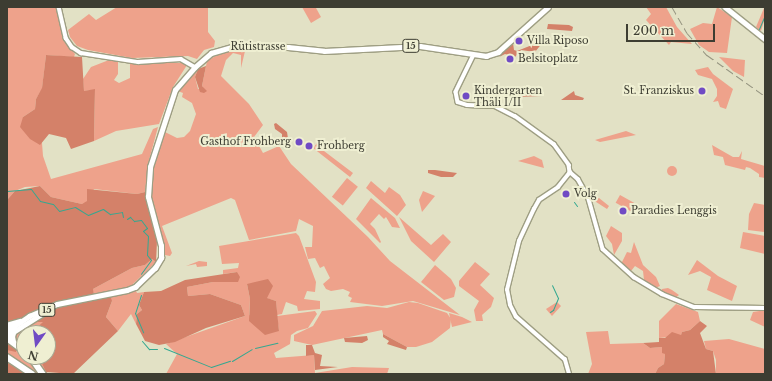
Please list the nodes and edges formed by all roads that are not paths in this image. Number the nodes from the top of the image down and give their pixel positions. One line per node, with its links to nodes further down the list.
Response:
1 (59, 7): 6 (street)
2 (548, 7): 5 (main road, Rütistrasse / 15)
3 (725, 7): 4 (main road)
4 (765, 39)
5 (474, 55): 6 (main road, Rütistrasse / 15); 7 (street)
6 (195, 67): 8 (main road, Rütistrasse / 15)
7 (570, 172): 9 (street); 20 (street)
8 (93, 297): 10 (main road, Rütistrasse / 15); 12 (main road, Rütistrasse / 15)
9 (765, 308)
10 (20, 322): 11 (highway); 13 (main road, Rütistrasse / 15)
11 (7, 326)
12 (14, 330): 14 (main road, Rütistrasse / 15); 15 (highway)
13 (7, 331)
14 (7, 337): 15 (highway)
15 (14, 342)
16 (7, 357): 18 (highway)
17 (37, 365): 19 (highway)
18 (32, 374)
19 (43, 374)
20 (569, 374)

